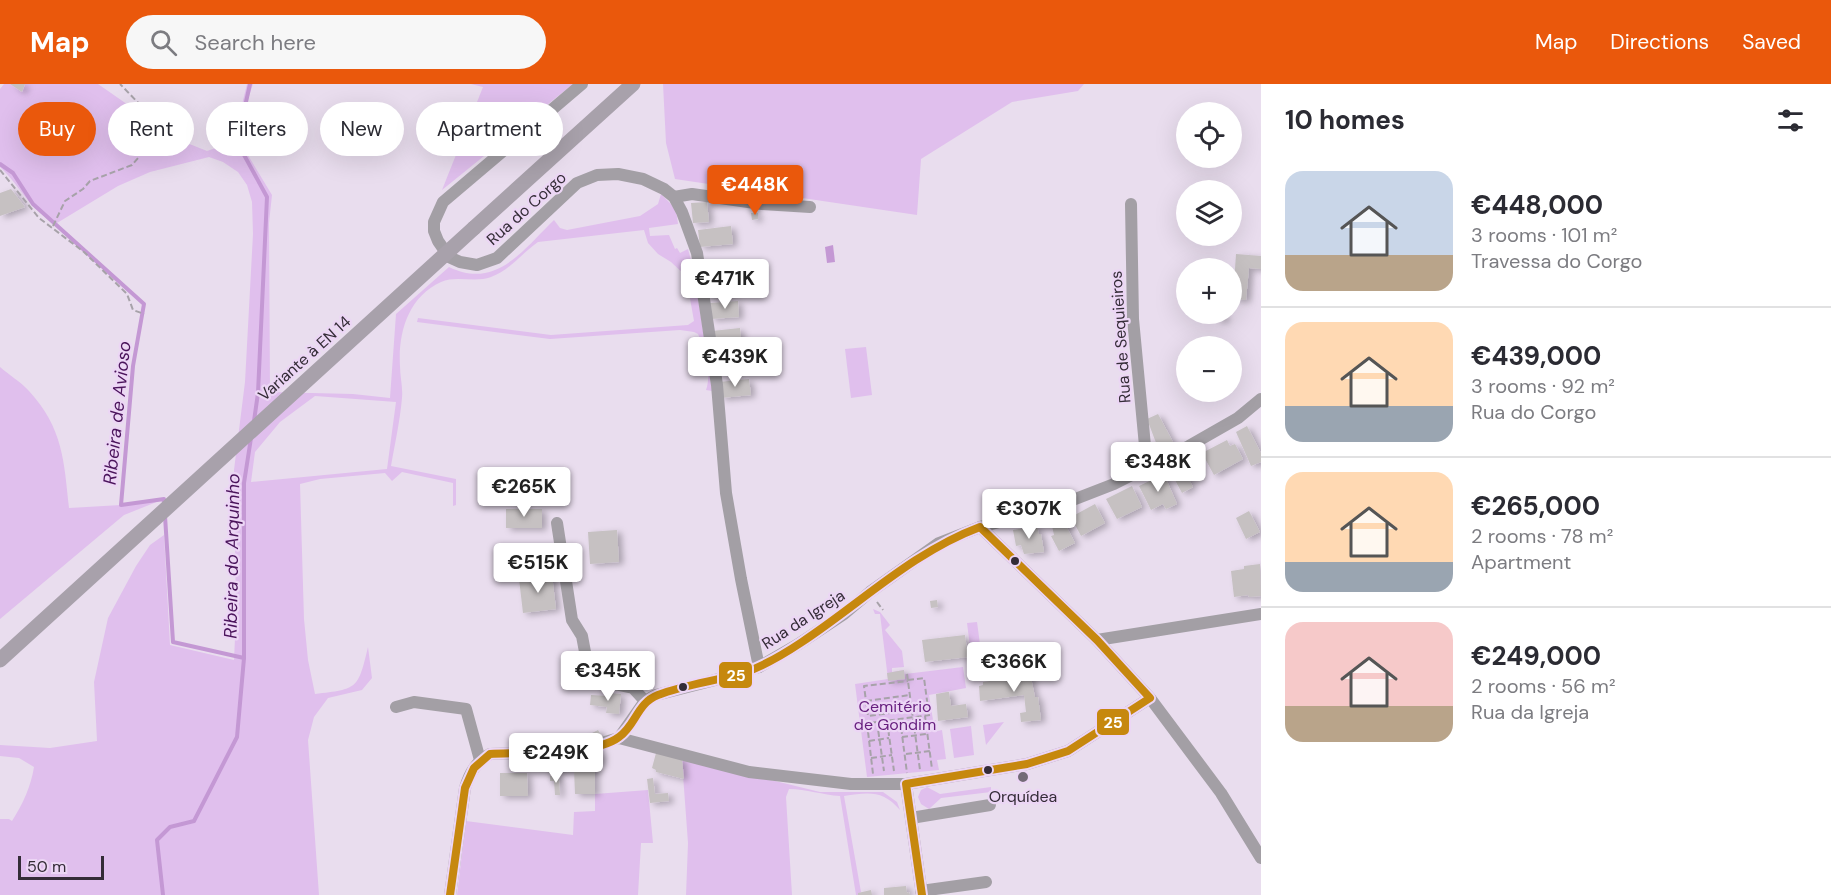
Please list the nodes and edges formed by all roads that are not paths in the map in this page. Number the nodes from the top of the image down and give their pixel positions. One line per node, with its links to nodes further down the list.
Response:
1 (582, 84): 3 (street, Rua do Corgo)
2 (633, 84): 12 (main road, Variante à EN 14, bridge)
3 (674, 197): 5 (street); 13 (street)
4 (1131, 204): 7 (street, Rua de Sequieiros)
5 (810, 207)
6 (1261, 399): 7 (street, Rua da Igreja)
7 (1147, 467): 9 (street, Rua da Igreja)
8 (557, 523): 15 (street)
9 (981, 527): 11 (street); 13 (street, Rua da Igreja)
10 (1261, 614): 11 (street)
11 (1097, 640): 14 (street)
12 (0, 660)
13 (759, 666): 15 (street, Rua da Igreja)
14 (1150, 698): 19 (street); 22 (street)
15 (645, 701): 17 (street)
16 (396, 707): 18 (street)
17 (619, 738): 18 (street); 19 (street)
18 (480, 760): 25 (street)
19 (907, 778): 21 (street)
20 (990, 805): 21 (street)
21 (911, 818): 24 (street)
22 (1261, 858)
23 (986, 882): 24 (street)
24 (922, 893)
25 (450, 895)

